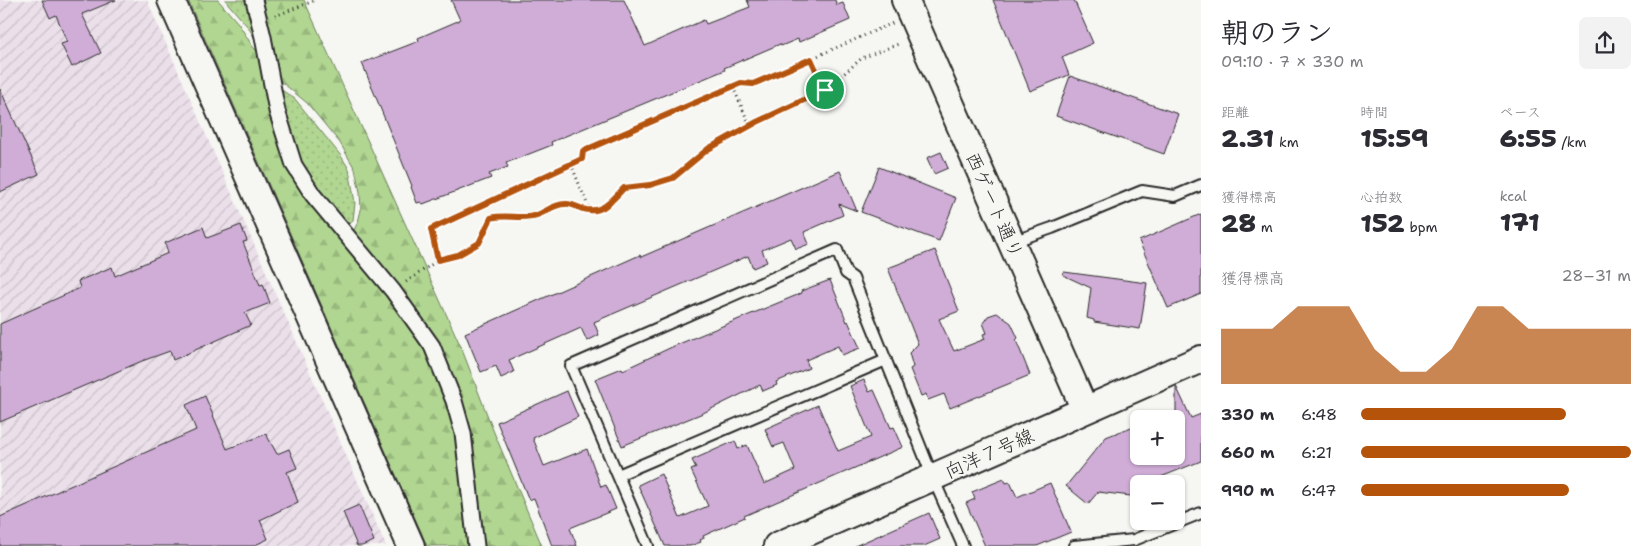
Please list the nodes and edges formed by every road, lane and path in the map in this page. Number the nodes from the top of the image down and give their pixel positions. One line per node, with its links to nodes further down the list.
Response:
1 (171, 0): 23 (street)
2 (254, 0): 5 (street)
3 (316, 0): 5 (path)
4 (901, 10): 7 (path); 14 (street, 西ゲート通り)
5 (260, 21): 16 (street)
6 (906, 41): 9 (path)
7 (811, 59): 8 (path); 9 (path)
8 (733, 87): 10 (path); 11 (path)
9 (825, 90): 10 (path)
10 (750, 126): 13 (path)
11 (571, 164): 13 (path); 15 (path)
12 (1201, 185): 14 (lane)
13 (590, 211): 15 (path)
14 (1012, 242): 19 (street, 西ゲート通り)
15 (438, 260): 16 (path)
16 (393, 291): 24 (street)
17 (1201, 359): 19 (street, 向洋７号線)
18 (886, 360): 20 (lane); 20 (lane); 21 (lane)
19 (1085, 410): 21 (street, 向洋７号線)
20 (618, 475): 25 (lane)
21 (933, 478): 26 (street, 向洋７号線); 27 (lane)
22 (1201, 513): 28 (lane)
23 (411, 546)
24 (476, 546)
25 (648, 546)
26 (777, 546)
27 (963, 546)
28 (1074, 546)

